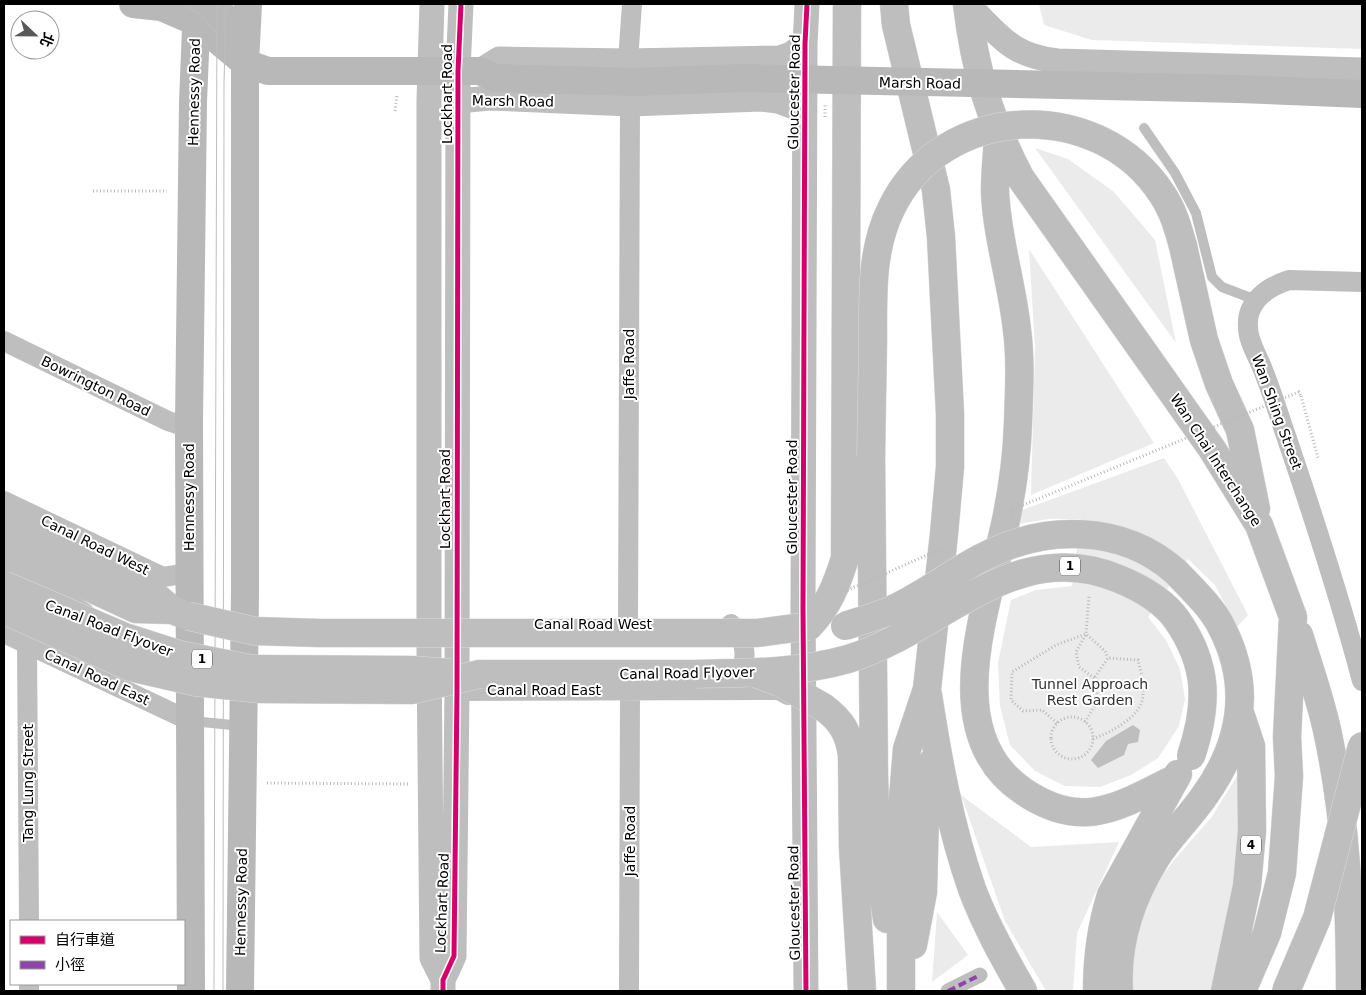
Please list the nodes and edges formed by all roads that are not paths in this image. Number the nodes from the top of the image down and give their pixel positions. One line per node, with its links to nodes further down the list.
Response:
1 (133, 4): 11 (main road)
2 (217, 4): 14 (main road)
3 (248, 4): 14 (main road, Hennessy Road)
4 (432, 4): 15 (street, Lockhart Road)
5 (461, 4): 17 (street, Lockhart Road)
6 (632, 4): 18 (street, Jaffe Road)
7 (807, 4): 12 (street, Gloucester Road)
8 (847, 4): 38 (highway)
9 (894, 4): 53 (highway)
10 (967, 4): 16 (street); 24 (highway, Wan Chai Interchange)
11 (197, 13): 14 (main road); 28 (main road, Hennessy Road)
12 (805, 44): 13 (street, Marsh Road); 22 (street, Gloucester Road)
13 (761, 58): 18 (street, Marsh Road); 20 (street)
14 (245, 63): 15 (main road, Marsh Road); 40 (main road, Hennessy Road)
15 (430, 70): 17 (main road, Marsh Road); 21 (street, Lockhart Road)
16 (1362, 70)
17 (469, 71): 18 (main road, Marsh Road); 21 (street, Lockhart Road)
18 (630, 82): 19 (main road, Marsh Road, bridge); 20 (street, Marsh Road); 21 (street, Marsh Road); 44 (street, Jaffe Road)
19 (1362, 94)
20 (761, 99): 22 (street, Marsh Road)
21 (444, 100): 41 (street, Lockhart Road); 42 (street, Lockhart Road)
22 (805, 111): 38 (street, Gloucester Road)
23 (1144, 128): 26 (lane)
24 (998, 136): 31 (highway, Wan Chai Interchange); 65 (highway)
25 (1362, 282): 26 (street)
26 (1256, 300): 45 (street, Wan Shing Street)
27 (4, 341): 28 (street, Bowrington Road)
28 (190, 428): 34 (main road, Hennessy Road)
29 (4, 501): 34 (street, Canal Road West)
30 (4, 520): 37 (highway)
31 (1259, 525): 39 (highway, Wan Chai Interchange); 71 (highway, bridge)
32 (4, 548): 37 (highway, Canal Road Flyover)
33 (4, 565): 52 (lane)
34 (189, 573): 52 (main road, Hennessy Road)
35 (4, 585): 50 (highway, Canal Road Flyover / 1, bridge)
36 (4, 610): 50 (highway, bridge)
37 (172, 610): 38 (highway, Canal Road Flyover, bridge)
38 (806, 617): 43 (street, Canal Road West); 59 (street, Gloucester Road); 60 (highway, Canal Road Flyover, bridge)
39 (1293, 617): 67 (highway); 82 (highway, Wan Chai Interchange)
40 (244, 621): 41 (street); 56 (main road, Hennessy Road)
41 (429, 622): 58 (street, Lockhart Road)
42 (456, 623): 44 (street, Canal Road West); 57 (street, Lockhart Road)
43 (730, 623): 44 (street, Canal Road West); 55 (street)
44 (628, 624)
45 (1349, 632): 48 (street); 51 (street, Wan Shing Street)
46 (4, 633): 47 (street, Canal Road East)
47 (27, 644): 61 (street, Canal Road East); 68 (street, Tang Lung Street)
48 (1362, 649)
49 (756, 673): 50 (highway, Canal Road Flyover / 1, bridge); 65 (highway, Canal Road Flyover / 1, bridge); 76 (highway, bridge)
50 (480, 674)
51 (1362, 681)
52 (190, 688): 61 (main road, Hennessy Road)
53 (927, 689): 64 (highway); 71 (highway)
54 (630, 690): 55 (street, Canal Road East); 57 (street, Canal Road East); 74 (street, Jaffe Road)
55 (722, 690): 59 (street, Canal Road East)
56 (243, 691): 58 (street); 62 (main road, Hennessy Road)
57 (457, 691): 70 (street, Lockhart Road)
58 (430, 692): 70 (street, Lockhart Road)
59 (804, 710): 75 (street, Gloucester Road)
60 (1240, 714): 80 (highway); 81 (highway, 4)
61 (190, 721): 62 (lane); 72 (main road, Hennessy Road)
62 (243, 727): 73 (main road, Hennessy Road)
63 (1362, 746): 83 (highway, bridge)
64 (936, 748): 71 (highway); 78 (highway)
65 (1176, 778): 79 (highway, 1)
66 (1362, 822): 67 (highway)
67 (1347, 860): 84 (highway)
68 (29, 920)
69 (980, 975): 77 (street)
70 (443, 986)
71 (901, 989)
72 (191, 991)
73 (240, 991)
74 (630, 991)
75 (806, 991)
76 (862, 991)
77 (948, 991)
78 (1023, 991)
79 (1097, 991)
80 (1119, 991)
81 (1225, 991)
82 (1242, 991)
83 (1286, 991)
84 (1350, 991)

